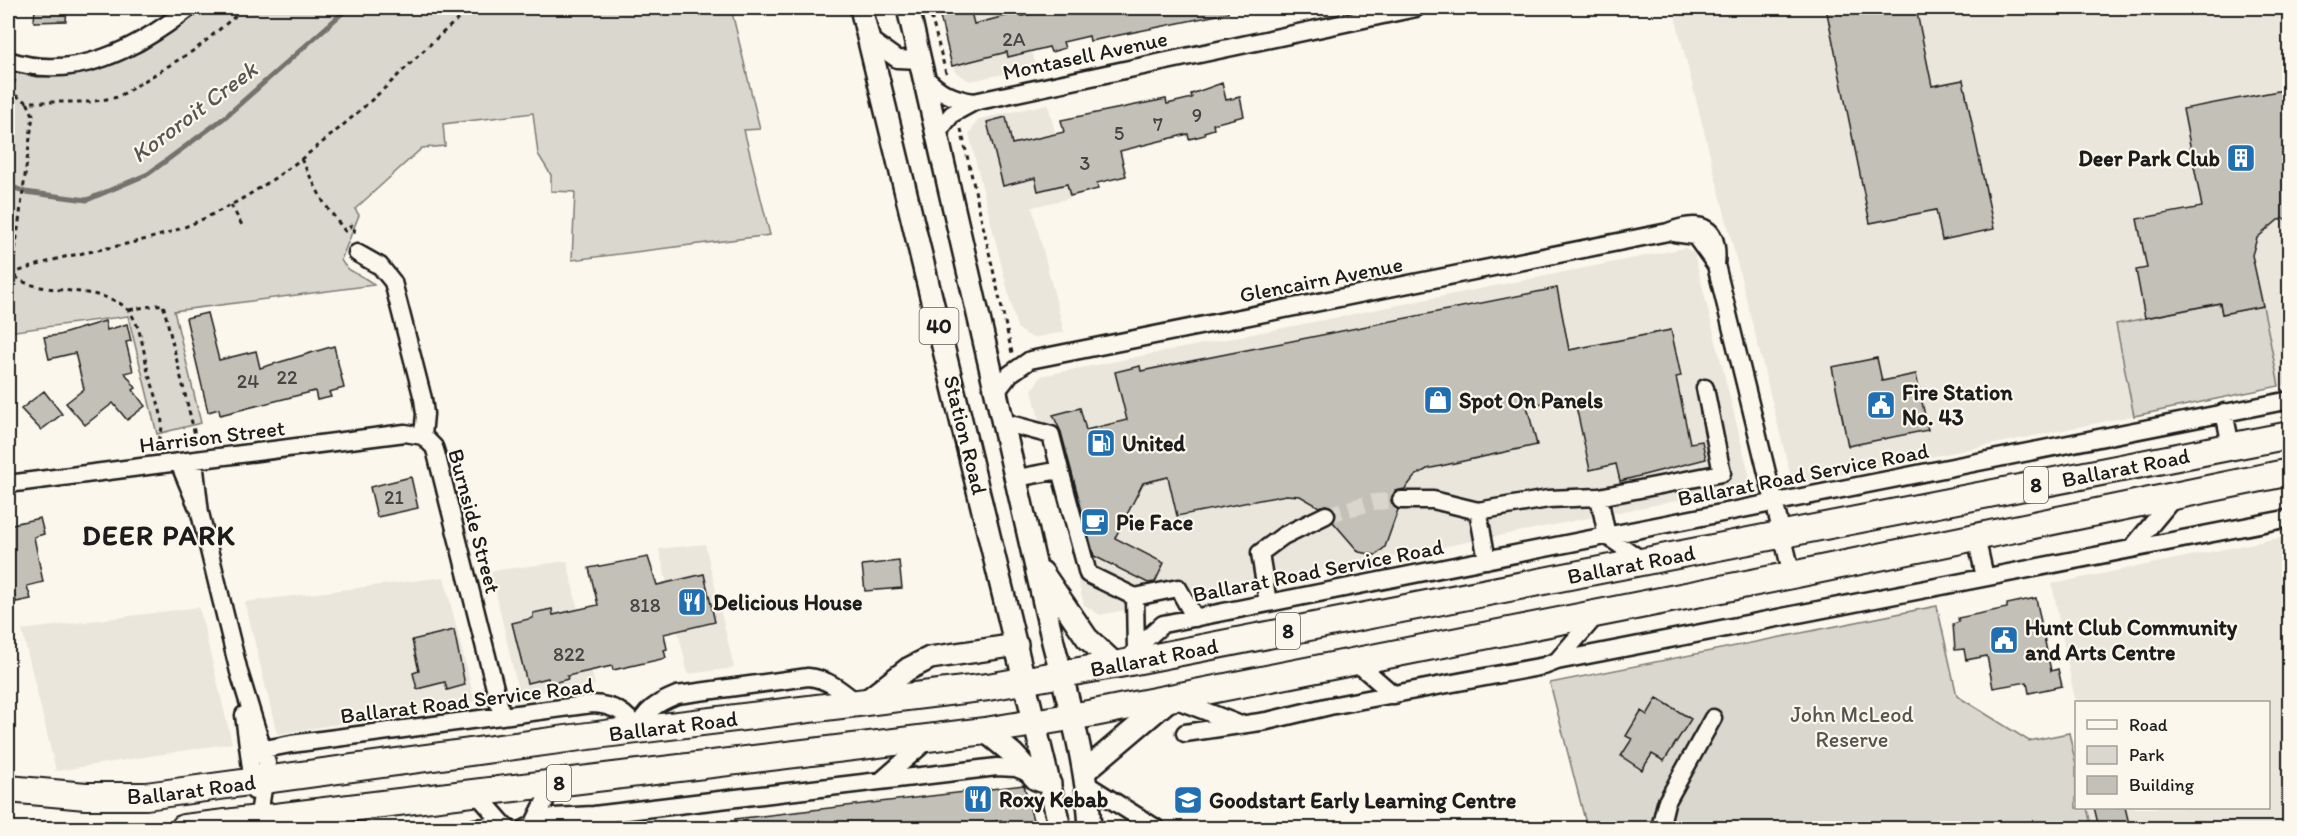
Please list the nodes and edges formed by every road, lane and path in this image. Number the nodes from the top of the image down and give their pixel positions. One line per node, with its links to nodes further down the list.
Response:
1 (189, 8): 9 (street)
2 (245, 8): 12 (path)
3 (472, 8): 15 (path)
4 (861, 8): 8 (main road, Station Road / 40)
5 (908, 8): 10 (main road, Station Road / 40)
6 (929, 8): 13 (path)
7 (1416, 8): 13 (street, Montasell Avenue)
8 (869, 39): 10 (street); 60 (main road, Station Road / 40)
9 (13, 66): 11 (path)
10 (922, 68): 13 (street, Montasell Avenue); 14 (main road, Station Road / 40)
11 (8, 92): 12 (path)
12 (27, 102): 21 (path)
13 (956, 104): 14 (street); 25 (path)
14 (937, 133): 27 (main road, Station Road / 40)
15 (301, 159): 16 (path); 18 (path)
16 (231, 205): 17 (path); 22 (path)
17 (243, 227)
18 (345, 231)
19 (357, 253): 32 (street, Burnside Street)
20 (8, 265): 21 (path)
21 (13, 267): 22 (path)
22 (13, 273): 23 (path); 24 (path)
23 (8, 286)
24 (128, 310): 24 (path)
25 (1018, 366): 27 (street); 43 (street, Glencairn Avenue)
26 (1705, 388): 41 (street)
27 (996, 392): 30 (main road, Station Road / 40)
28 (2289, 400): 29 (street, Ballarat Road Service Road)
29 (2224, 412): 33 (street); 43 (street, Ballarat Road Service Road)
30 (1003, 422): 35 (street); 37 (main road, Station Road / 40)
31 (2289, 435): 33 (highway, Ballarat Road / 8)
32 (423, 436): 34 (street, Harrison Street); 69 (street, Burnside Street)
33 (2231, 446): 38 (highway); 47 (highway, Ballarat Road / 8)
34 (187, 462): 39 (street, Harrison Street); 78 (street)
35 (1060, 470): 37 (street); 56 (street)
36 (2289, 472): 38 (highway, Ballarat Road / 8)
37 (1017, 478): 52 (main road, Station Road / 40)
38 (2247, 479): 40 (highway, Ballarat Road / 8)
39 (8, 484)
40 (2178, 493): 49 (highway, Ballarat Road / 8); 50 (street)
41 (1599, 497): 44 (street); 48 (street)
42 (1401, 500): 44 (street)
43 (1776, 502): 47 (street, Glencairn Avenue); 48 (street, Ballarat Road Service Road)
44 (1478, 511): 51 (street)
45 (1326, 515): 57 (street)
46 (2289, 518): 50 (street)
47 (1783, 534): 53 (highway, Ballarat Road / 8); 54 (street, Glencairn Avenue)
48 (1607, 536): 51 (street, Ballarat Road Service Road); 53 (street)
49 (1976, 537): 54 (highway, Ballarat Road / 8); 55 (street)
50 (2131, 549): 55 (street)
51 (1488, 560): 57 (street, Ballarat Road Service Road)
52 (1035, 561): 61 (main road); 64 (main road, Station Road / 40)
53 (1643, 561): 61 (highway, Ballarat Road / 8)
54 (1792, 575): 58 (highway, Ballarat Road / 8)
55 (1985, 577): 62 (street)
56 (1135, 597): 59 (street); 61 (street)
57 (1268, 603): 59 (street, Ballarat Road Service Road)
58 (1599, 611): 62 (street); 63 (highway, Ballarat Road / 8)
59 (1195, 618): 61 (street, Ballarat Road Service Road)
60 (1017, 645): 65 (main road, Station Road / 40); 68 (main road)
61 (1126, 660): 64 (highway, Ballarat Road / 8)
62 (1557, 661): 66 (street)
63 (1356, 662): 66 (street); 67 (highway, Ballarat Road / 8)
64 (1062, 675): 65 (highway, Ballarat Road / 8); 70 (main road, Station Road / 40)
65 (1025, 680): 68 (highway, Ballarat Road / 8); 72 (main road, Station Road / 40)
66 (1394, 694): 73 (street)
67 (1172, 699): 70 (highway, Ballarat Road / 8); 73 (street); 79 (main road)
68 (861, 703): 74 (highway, Ballarat Road / 8)
69 (502, 716): 74 (street, Ballarat Road Service Road); 78 (street, Ballarat Road Service Road)
70 (1074, 716): 72 (highway, Ballarat Road / 8); 79 (main road, Station Road / 40)
71 (1713, 718): 94 (street)
72 (1035, 723): 75 (highway, Ballarat Road / 8); 80 (main road, Station Road / 40)
73 (1237, 724): 76 (street)
74 (637, 730): 82 (highway, Ballarat Road / 8)
75 (986, 731): 77 (highway, Ballarat Road / 8); 80 (main road)
76 (1185, 733)
77 (933, 736): 81 (street); 83 (highway, Ballarat Road / 8)
78 (256, 751): 82 (street)
79 (1085, 778): 87 (street); 93 (main road, Station Road / 40)
80 (1041, 779): 81 (street); 92 (main road, Station Road / 40)
81 (881, 781): 88 (street)
82 (260, 782): 84 (highway, Ballarat Road / 8); 86 (street)
83 (560, 783): 85 (highway, Ballarat Road / 8); 88 (street)
84 (8, 789)
85 (477, 794): 86 (highway, Ballarat Road / 8); 91 (street)
86 (259, 824): 89 (highway, Ballarat Road / 8)
87 (1153, 826)
88 (530, 827)
89 (184, 828)
90 (475, 828): 91 (street)
91 (507, 828)
92 (1060, 828)
93 (1090, 828)
94 (1660, 828)

